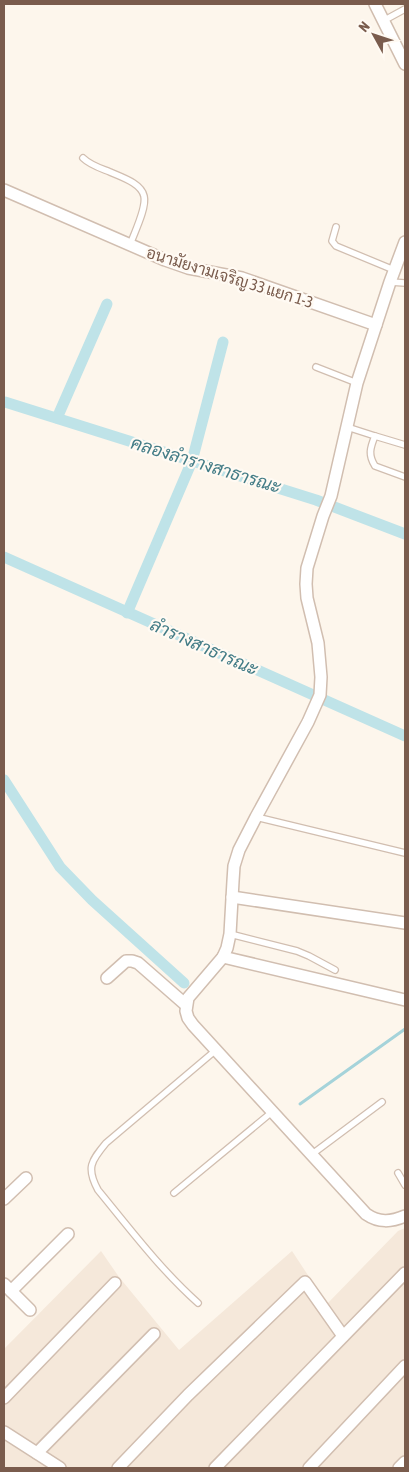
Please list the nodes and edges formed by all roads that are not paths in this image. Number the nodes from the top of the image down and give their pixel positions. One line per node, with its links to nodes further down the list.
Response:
1 (375, 4): 3 (street)
2 (405, 9): 3 (lane)
3 (383, 21): 4 (street)
4 (405, 64)
5 (83, 158): 9 (lane)
6 (4, 190): 9 (street, อนามัยงามเจริญ 33 แยก 1-3)
7 (336, 227): 10 (lane)
8 (405, 242): 10 (street)
9 (130, 245): 13 (street, อนามัยงามเจริญ 33 แยก 1-3)
10 (394, 270): 11 (street)
11 (390, 282): 12 (lane); 13 (street)
12 (405, 283)
13 (376, 325): 15 (street)
14 (316, 367): 15 (lane)
15 (357, 382): 16 (street)
16 (347, 427): 17 (lane); 20 (street)
17 (375, 436): 18 (lane); 19 (lane)
18 (405, 445)
19 (405, 477)
20 (256, 817): 21 (lane); 22 (street)
21 (405, 853)
22 (232, 897): 23 (street); 24 (street)
23 (405, 923)
24 (230, 934): 25 (street); 26 (lane)
25 (223, 957): 28 (street); 29 (street)
26 (335, 970)
27 (107, 978): 29 (street)
28 (405, 1000)
29 (186, 1005): 30 (street)
30 (216, 1050): 32 (street); 44 (lane)
31 (382, 1102): 33 (lane)
32 (272, 1112): 33 (street); 37 (lane)
33 (311, 1155): 39 (street)
34 (398, 1172): 36 (lane)
35 (26, 1178): 38 (street)
36 (405, 1185)
37 (174, 1194)
38 (4, 1199)
39 (405, 1216)
40 (68, 1234): 43 (street)
41 (405, 1272): 47 (street)
42 (115, 1283): 49 (street)
43 (7, 1288): 45 (street)
44 (198, 1303)
45 (30, 1310)
46 (154, 1334): 51 (street)
47 (343, 1336): 54 (street); 55 (street)
48 (405, 1366): 56 (street)
49 (4, 1398)
50 (4, 1432): 51 (street)
51 (37, 1453): 53 (street)
52 (405, 1462): 57 (street)
53 (60, 1468)
54 (118, 1468)
55 (215, 1468)
56 (309, 1468)
57 (399, 1468)

